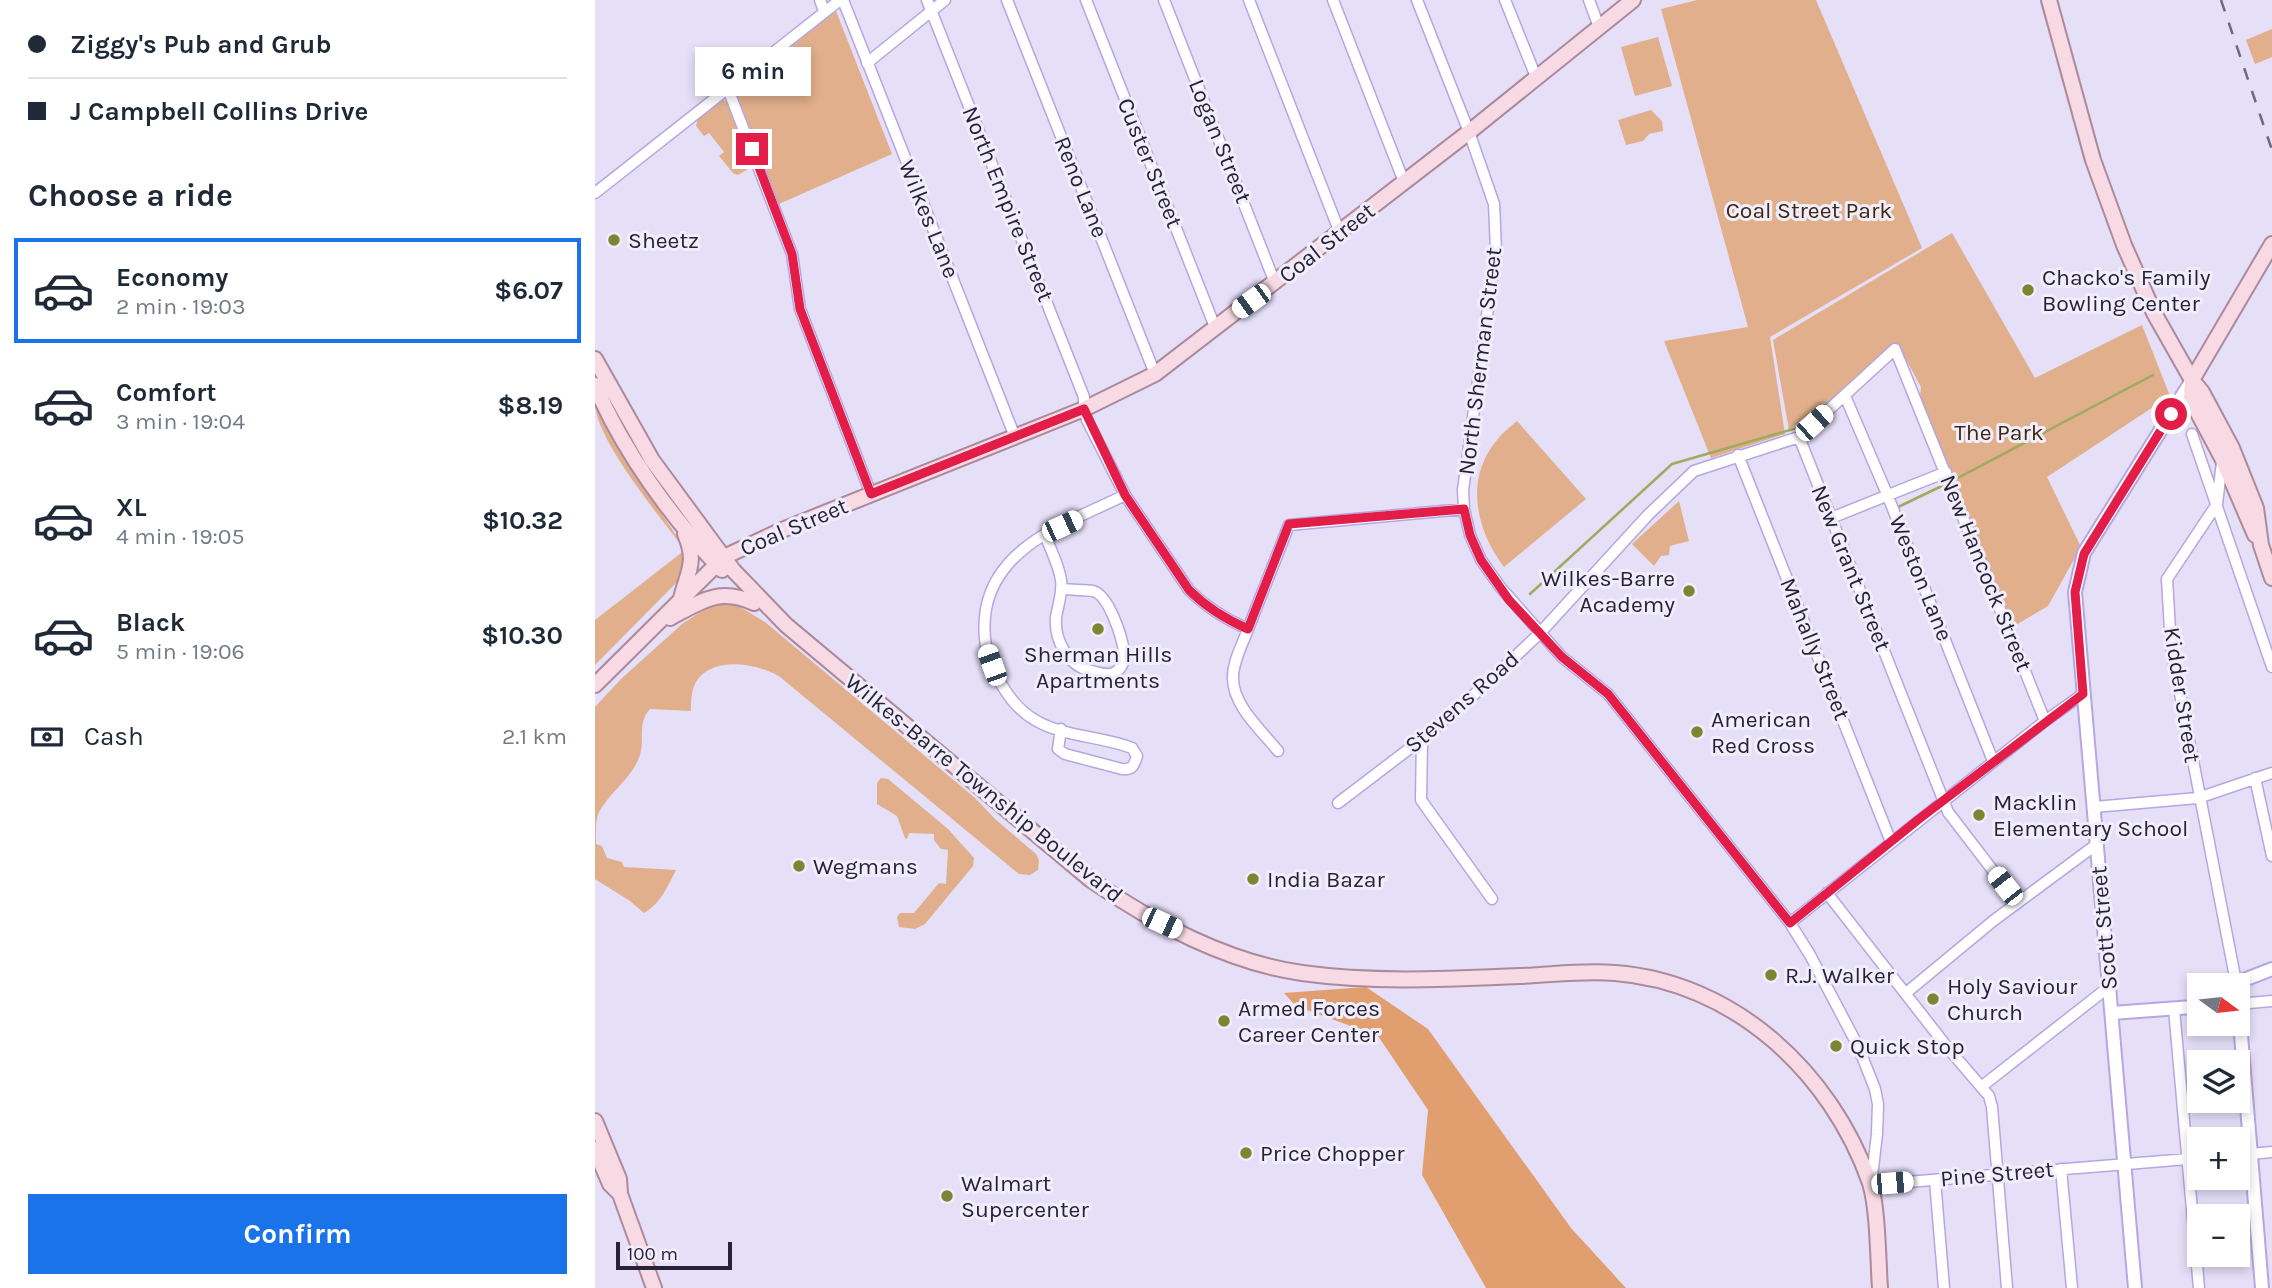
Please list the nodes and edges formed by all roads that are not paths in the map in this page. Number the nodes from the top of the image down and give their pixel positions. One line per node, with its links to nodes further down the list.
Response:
1 (820, 0): 15 (street)
2 (841, 0): 15 (street); 18 (street, Wilkes Lane)
3 (927, 0): 16 (street, North Empire Street)
4 (945, 0): 16 (street)
5 (1007, 0): 29 (street, Reno Lane)
6 (1086, 0): 27 (street, Custer Street)
7 (1164, 0): 26 (street, Logan Street)
8 (1249, 0): 24 (street)
9 (1333, 0): 22 (street)
10 (1417, 0): 21 (street, North Sherman Street)
11 (1504, 0): 19 (street)
12 (1589, 0): 17 (street)
13 (1633, 0): 17 (main road, Coal Street)
14 (2049, 0): 30 (main road)
15 (824, 11): 20 (street)
16 (931, 11): 18 (street); 33 (street, North Empire Street)
17 (1599, 27): 19 (main road, Coal Street)
18 (867, 62): 35 (street, Wilkes Lane)
19 (1535, 77): 21 (main road, Coal Street)
20 (728, 89): 23 (street); 40 (street)
21 (1469, 132): 22 (main road, Coal Street); 44 (street, North Sherman Street)
22 (1404, 182): 24 (main road, Coal Street)
23 (595, 193)
24 (1340, 233): 26 (main road, Coal Street)
25 (2272, 244): 30 (main road, Scott Street)
26 (1275, 283): 27 (main road, Coal Street)
27 (1215, 327): 29 (main road, Coal Street)
28 (595, 359): 49 (main road, Wilkes-Barre Township Boulevard)
29 (1155, 374): 33 (main road, Coal Street)
30 (2192, 380): 38 (main road); 48 (main road); 60 (street, Scott Street)
31 (595, 385): 46 (main road, Wilkes-Barre Township Boulevard)
32 (1845, 396): 36 (street); 39 (street, New Hancock Street); 41 (street, Weston Lane)
33 (1084, 409): 35 (main road, Coal Street); 42 (street, North Empire Street)
34 (2192, 434): 43 (street)
35 (1015, 437): 40 (main road, Coal Street)
36 (1799, 437): 37 (street); 45 (street, New Grant Street)
37 (1738, 455): 57 (street, Stevens Road); 72 (street, Mahally Street)
38 (2222, 458): 43 (street, Kidder Street); 48 (main road)
39 (1946, 472): 41 (street); 61 (street, New Hancock Street)
40 (871, 494): 49 (main road, Coal Street)
41 (1887, 494): 45 (street); 65 (street, Weston Lane)
42 (1125, 495): 47 (street); 56 (street, North Empire Street)
43 (2217, 504): 58 (street); 68 (street, Kidder Street)
44 (1464, 509): 56 (street); 57 (street, North Sherman Street)
45 (1831, 518): 69 (street, New Grant Street)
46 (679, 520): 49 (main road, Wilkes-Barre Township Boulevard); 52 (main road)
47 (1045, 534): 51 (street); 62 (street)
48 (2261, 545): 50 (main road)
49 (720, 561): 52 (main road); 53 (main road, Wilkes-Barre Township Boulevard); 54 (main road, Wilkes-Barre Township Boulevard)
50 (2272, 578)
51 (1061, 588): 51 (street)
52 (681, 601): 55 (main road)
53 (754, 603): 54 (main road, Wilkes-Barre Township Boulevard); 55 (main road)
54 (786, 625): 102 (main road, Wilkes-Barre Township Boulevard)
55 (654, 627): 59 (main road)
56 (1248, 629): 64 (street)
57 (1539, 634): 63 (street, Stevens Road); 78 (street, North Sherman Street)
58 (2272, 667)
59 (595, 685)
60 (2083, 694): 61 (street); 71 (street, Scott Street)
61 (2045, 721): 65 (street)
62 (1061, 729): 62 (street)
63 (1422, 739): 70 (street, Stevens Road); 76 (street)
64 (1278, 751)
65 (1993, 761): 69 (street)
66 (2272, 773): 67 (street)
67 (2255, 778): 68 (street); 74 (street)
68 (2199, 798): 71 (street); 80 (street, Kidder Street)
69 (1944, 801): 72 (street); 77 (street, New Grant Street)
70 (1338, 803)
71 (2094, 807): 73 (street, Scott Street)
72 (1891, 842): 75 (street)
73 (2097, 844): 77 (street); 82 (street, Scott Street)
74 (2272, 856)
75 (1827, 893): 78 (street); 83 (street)
76 (1492, 899)
77 (2017, 902): 83 (street)
78 (1790, 923): 102 (street, North Sherman Street)
79 (2272, 970): 81 (street)
80 (2233, 973)
81 (2251, 978)
82 (2110, 986): 88 (street, Scott Street); 90 (street)
83 (1906, 993): 90 (street)
84 (2272, 1000): 85 (street)
85 (2251, 1001)
86 (2187, 1007): 87 (street)
87 (2175, 1009): 88 (street); 93 (street)
88 (2112, 1013): 98 (street, Scott Street)
89 (2239, 1036): 92 (street)
90 (1981, 1087): 100 (street)
91 (595, 1121): 105 (main road)
92 (2243, 1127)
93 (2187, 1147)
94 (595, 1149): 105 (main road)
95 (2272, 1152): 96 (street)
96 (2250, 1154)
97 (2187, 1159): 98 (street, Pine Street)
98 (2124, 1164): 99 (street, Pine Street); 111 (street, Scott Street)
99 (2061, 1169): 100 (street, Pine Street); 110 (street)
100 (1997, 1175): 101 (street, Pine Street); 109 (street)
101 (1935, 1180): 102 (street, Pine Street); 108 (street)
102 (1871, 1185): 107 (main road, Wilkes-Barre Township Boulevard)
103 (2191, 1190): 112 (street)
104 (2249, 1190): 113 (street)
105 (620, 1194): 106 (main road)
106 (654, 1288)
107 (1880, 1288)
108 (1944, 1288)
109 (2007, 1288)
110 (2072, 1288)
111 (2135, 1288)
112 (2199, 1288)
113 (2262, 1288)

